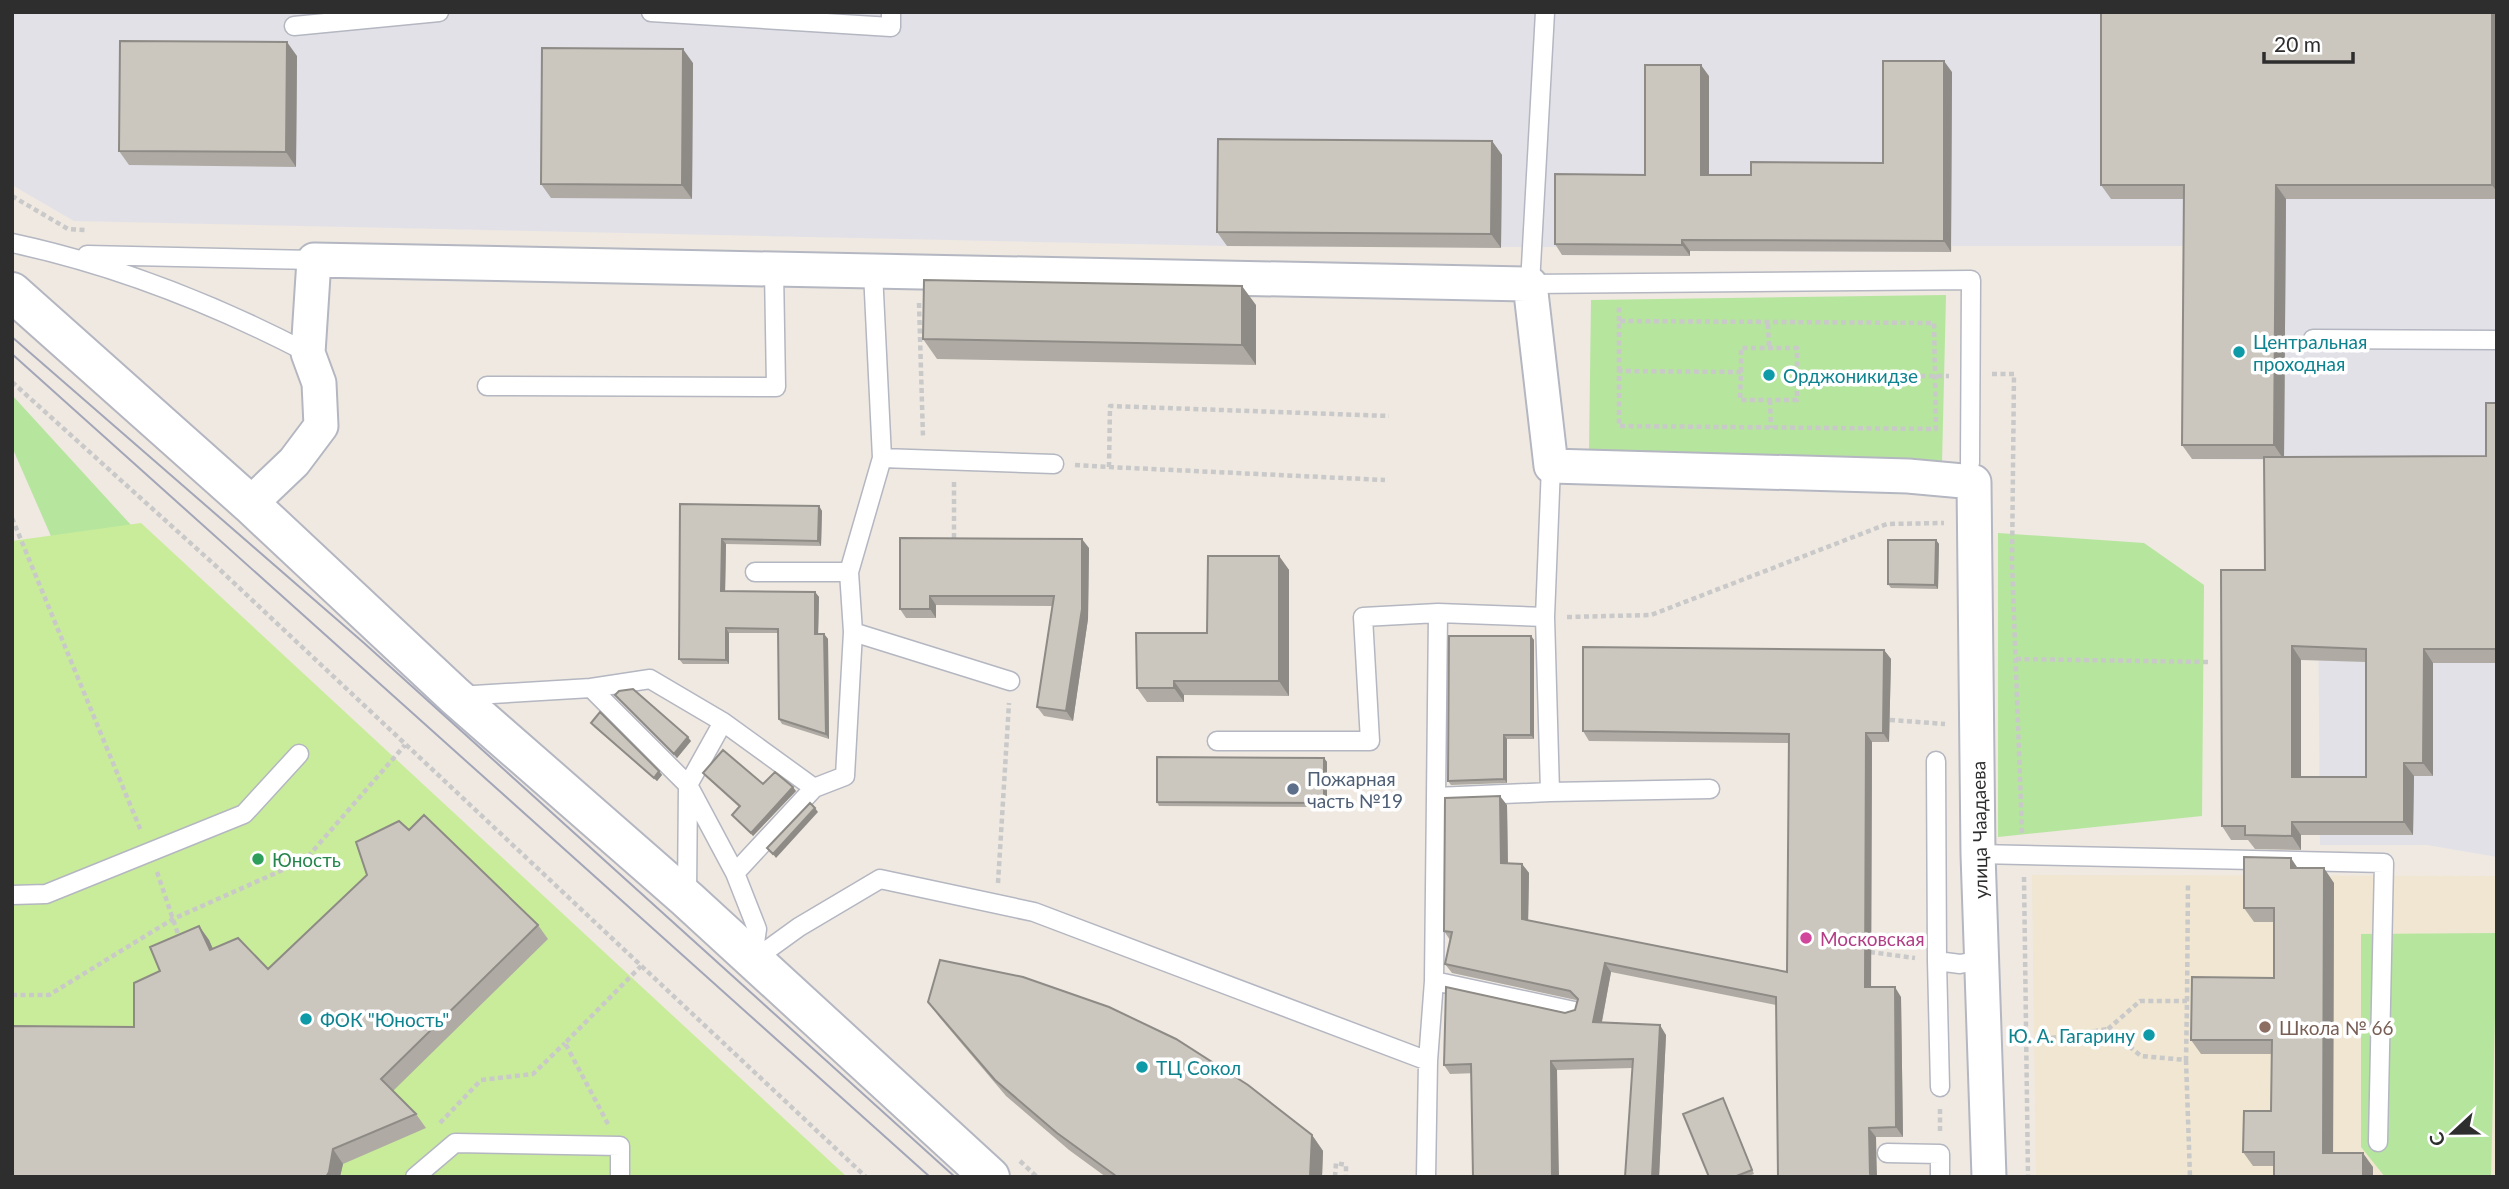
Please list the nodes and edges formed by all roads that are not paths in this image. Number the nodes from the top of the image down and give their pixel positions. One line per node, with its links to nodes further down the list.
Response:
1 (439, 12): 5 (lane)
2 (651, 12): 3 (lane)
3 (891, 12)
4 (1545, 12): 11 (lane)
5 (294, 26)
6 (12, 243): 7 (lane)
7 (69, 255): 8 (lane); 15 (lane)
8 (314, 260): 9 (street); 15 (street)
9 (774, 270): 10 (street); 16 (lane)
10 (873, 272): 11 (street); 17 (lane)
11 (1530, 284): 19 (street); 20 (lane)
12 (12, 292): 21 (street)
13 (2313, 339): 14 (lane)
14 (2497, 340)
15 (307, 353): 21 (street)
16 (487, 386)
17 (882, 458): 18 (lane); 23 (lane)
18 (1054, 464)
19 (1551, 466): 20 (street); 25 (lane)
20 (1972, 473): 39 (street, улица Чаадаева)
21 (250, 504): 29 (street)
22 (755, 572): 23 (lane)
23 (849, 572): 26 (lane)
24 (1438, 613): 25 (lane); 31 (lane); 38 (lane)
25 (1545, 617): 37 (lane)
26 (853, 632): 27 (lane); 35 (lane)
27 (1010, 681)
28 (592, 688): 29 (lane); 30 (lane); 34 (lane)
29 (455, 696): 42 (street)
30 (723, 722): 34 (lane); 35 (lane)
31 (1217, 741)
32 (299, 754): 41 (lane)
33 (1936, 761): 45 (lane)
34 (688, 785): 40 (lane); 42 (lane)
35 (814, 788): 40 (lane)
36 (1710, 789): 37 (lane)
37 (1550, 792): 38 (lane)
38 (1436, 797): 46 (lane)
39 (1979, 854): 43 (street, улица Чаадаева); 50 (lane)
40 (735, 873): 44 (lane)
41 (12, 895)
42 (687, 899): 44 (street)
43 (1982, 960): 45 (lane); 57 (street, улица Чаадаева)
44 (752, 961): 48 (lane); 54 (street)
45 (1937, 961): 49 (lane)
46 (1434, 981): 47 (lane); 48 (lane)
47 (1574, 1010)
48 (1428, 1060): 55 (lane)
49 (1940, 1087)
50 (2378, 1142)
51 (1887, 1153): 56 (lane)
52 (415, 1177): 53 (lane)
53 (620, 1177)
54 (990, 1177)
55 (1426, 1177)
56 (1940, 1177)
57 (1989, 1177)

